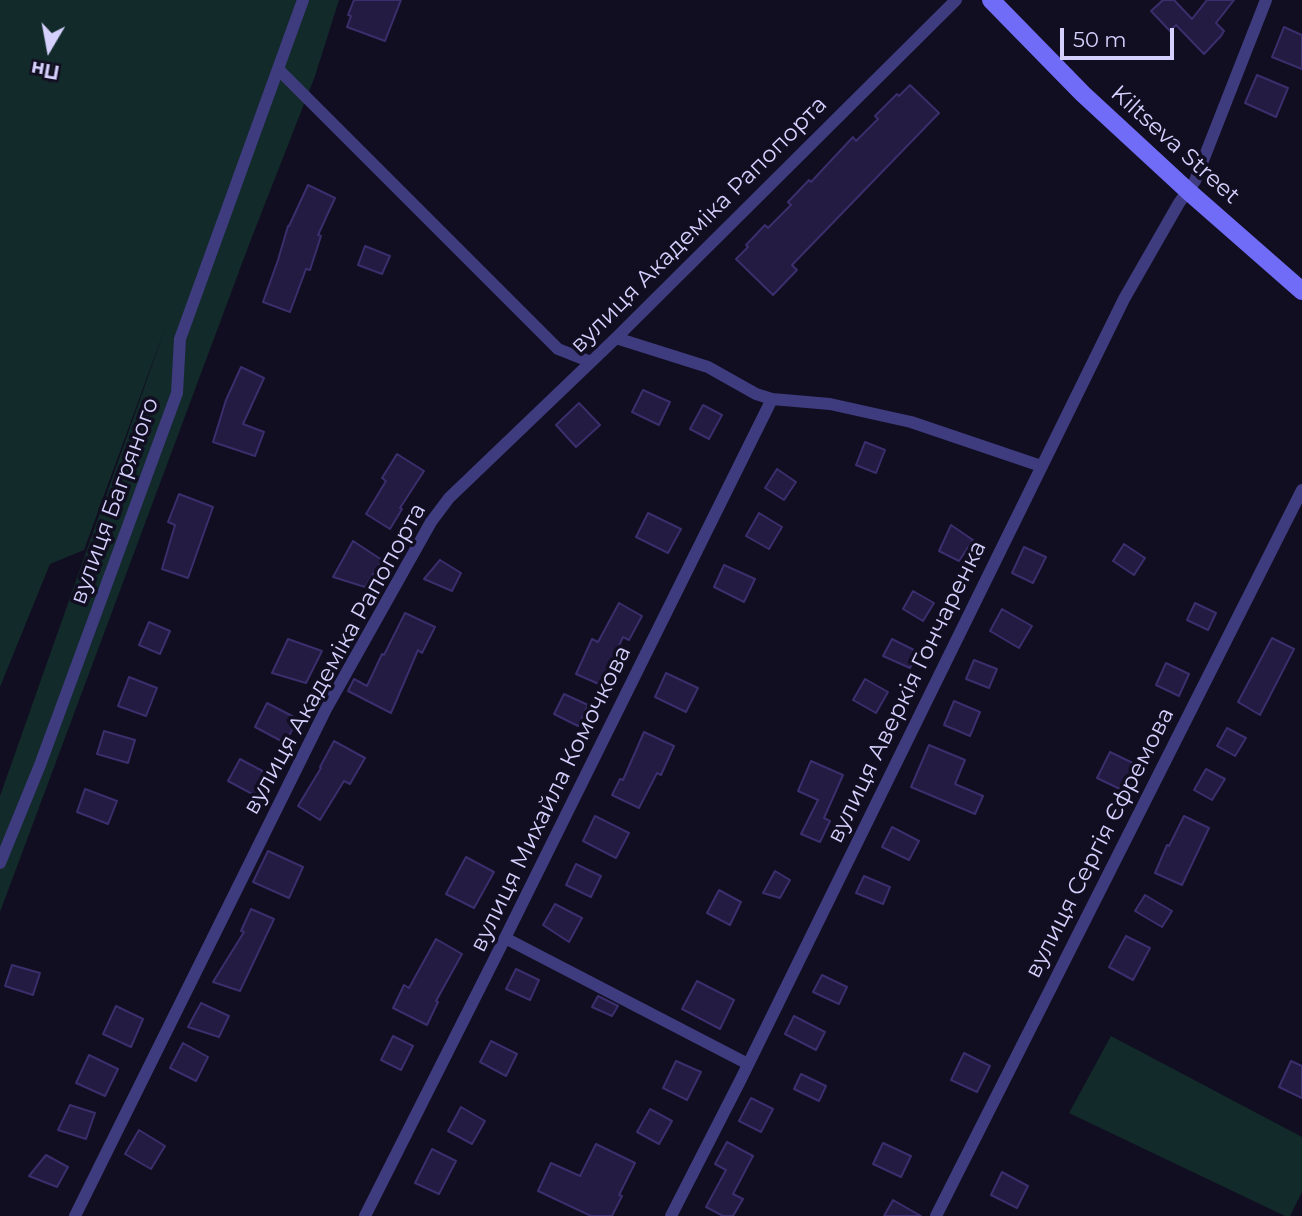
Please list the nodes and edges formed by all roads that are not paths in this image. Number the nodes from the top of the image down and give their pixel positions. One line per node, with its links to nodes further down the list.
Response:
1 (303, 0): 5 (street, вулиця Багряного)
2 (956, 0): 8 (street, вулиця Академіка Рапопорта)
3 (991, 0): 6 (main road, Kiltseva Street)
4 (1266, 0): 6 (street, вулиця Аверкія Гончаренка)
5 (278, 69): 9 (street); 13 (street, вулиця Багряного)
6 (1188, 191): 7 (main road, Kiltseva Street); 11 (street, вулиця Аверкія Гончаренка)
7 (1302, 291)
8 (616, 338): 9 (street, вулиця Академіка Рапопорта); 10 (street)
9 (591, 362): 16 (street, вулиця Академіка Рапопорта)
10 (772, 399): 11 (street); 14 (street, вулиця Михайла Комочкова)
11 (1041, 467): 15 (street, вулиця Аверкія Гончаренка)
12 (1302, 489): 19 (street, вулиця Сергія Єфремова)
13 (0, 863)
14 (505, 938): 15 (street); 17 (street, вулиця Михайла Комочкова)
15 (748, 1065): 18 (street, вулиця Аверкія Гончаренка)
16 (75, 1216)
17 (365, 1216)
18 (671, 1216)
19 (936, 1216)

